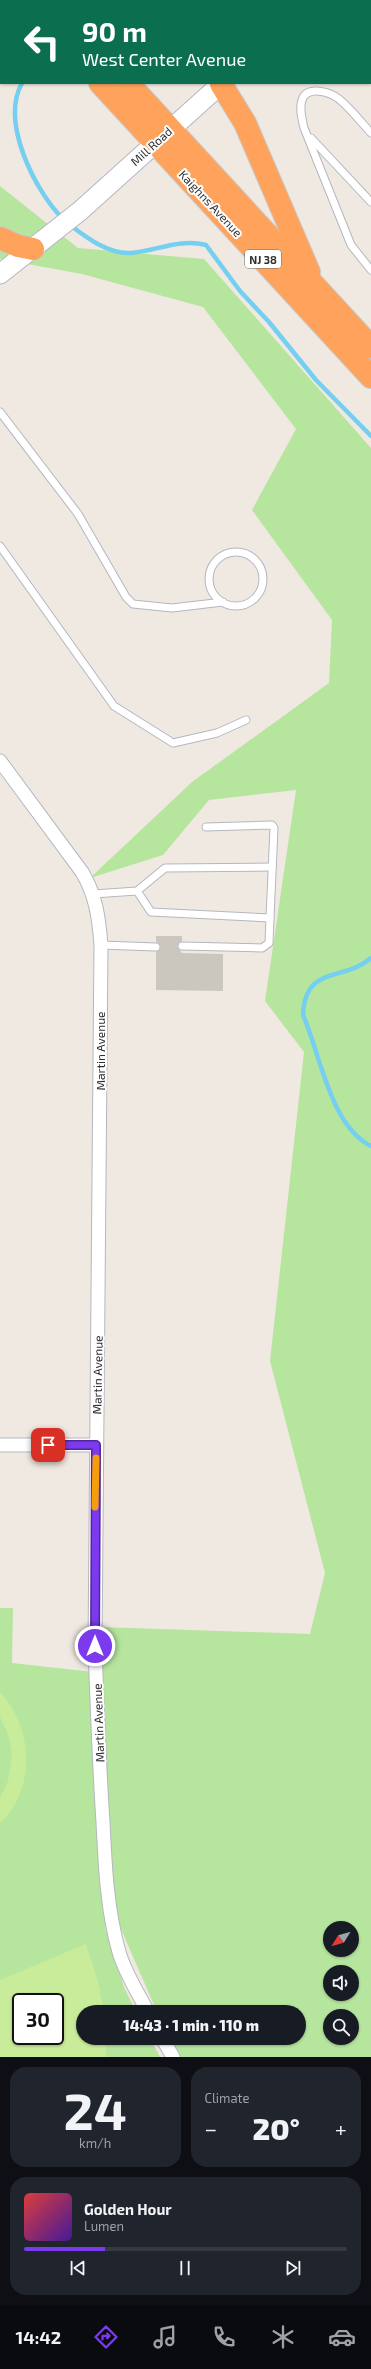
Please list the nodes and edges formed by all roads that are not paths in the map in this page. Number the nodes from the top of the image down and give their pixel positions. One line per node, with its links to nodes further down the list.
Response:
1 (101, 84): 7 (highway, Kaighns Avenue / NJ 38)
2 (129, 84): 7 (highway, Kaighns Avenue / NJ 38)
3 (221, 84): 7 (street, Mill Road)
4 (223, 84): 13 (highway)
5 (371, 133): 6 (lane)
6 (307, 134): 8 (lane); 11 (lane)
7 (162, 135): 10 (street, Mill Road); 13 (highway, Kaighns Avenue / NJ 38); 15 (highway, Kaighns Avenue / NJ 38)
8 (371, 202)
9 (0, 238): 10 (highway)
10 (33, 249): 12 (street, Mill Road)
11 (371, 270)
12 (0, 274)
13 (315, 287): 14 (highway, Kaighns Avenue / NJ 38)
14 (371, 347)
15 (371, 377)
16 (0, 412): 18 (lane)
17 (0, 546): 19 (lane)
18 (223, 602): 18 (lane)
19 (246, 720)
20 (0, 761): 24 (street, Martin Avenue)
21 (206, 827): 22 (lane)
22 (272, 867): 23 (lane); 25 (lane)
23 (137, 891): 24 (lane); 25 (lane)
24 (93, 894): 26 (street, Martin Avenue)
25 (270, 918): 27 (lane)
26 (101, 945): 28 (lane); 30 (street, Martin Avenue)
27 (182, 946)
28 (156, 947)
29 (0, 1445): 30 (street)
30 (96, 1445): 31 (street, Martin Avenue)
31 (144, 2005)
32 (166, 2045): 33 (street)
33 (173, 2057)

